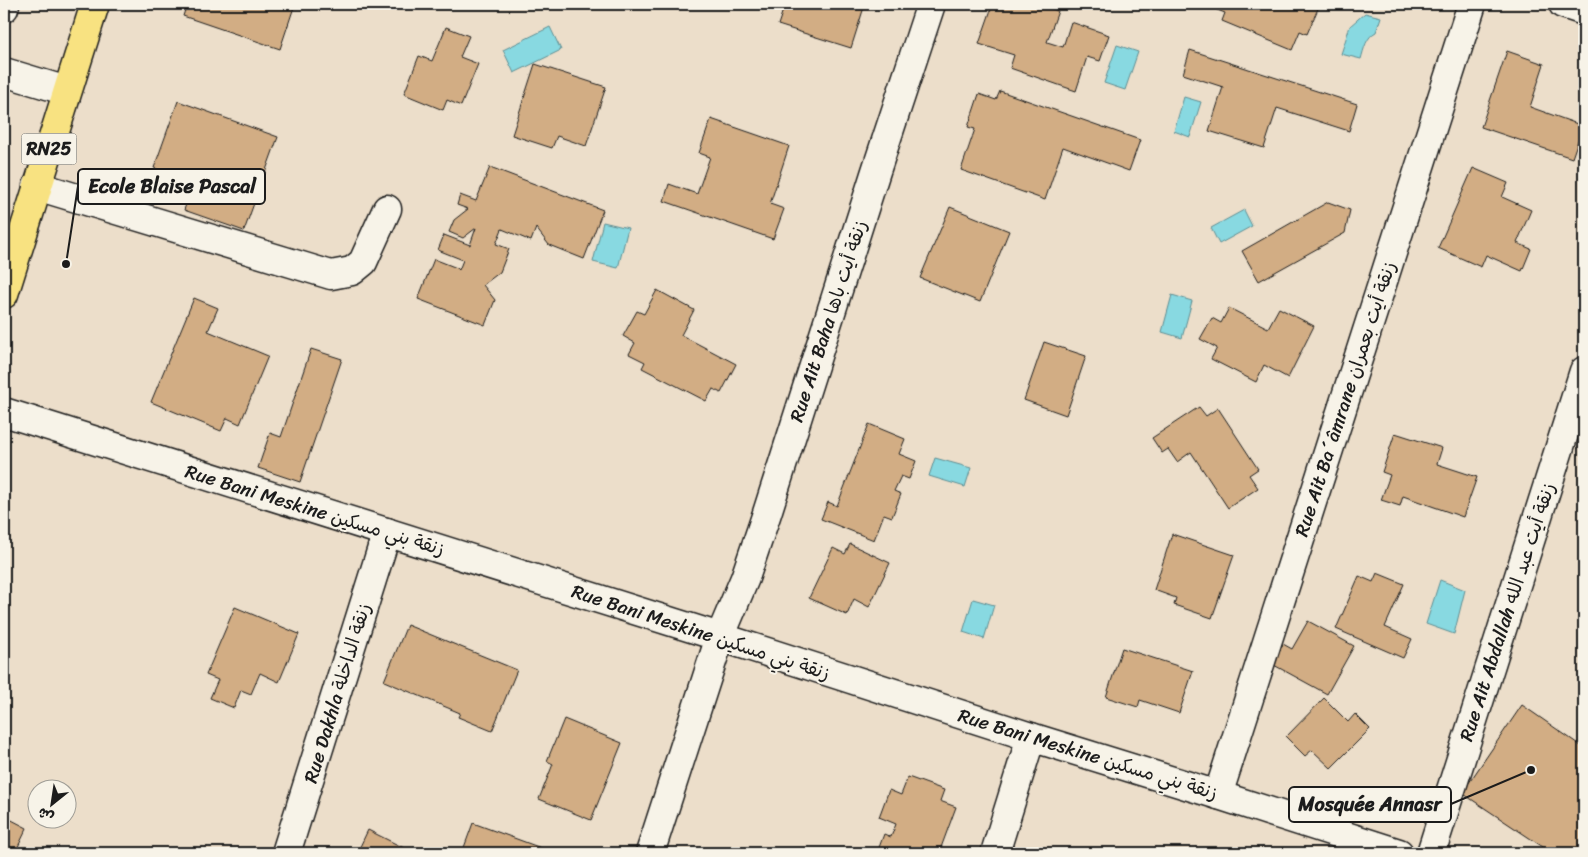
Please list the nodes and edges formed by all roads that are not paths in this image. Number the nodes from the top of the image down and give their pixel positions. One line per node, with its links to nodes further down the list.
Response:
1 (5, 4): 6 (street)
2 (95, 4): 9 (main road, RN25)
3 (931, 4): 16 (street, Rue Ait Baha زنقة أيت باها)
4 (1472, 4): 18 (street, Rue Ait Ba´âmrane زنقة أيت بعمران)
5 (1563, 4): 7 (street)
6 (4, 8)
7 (1584, 11)
8 (4, 72): 9 (street)
9 (67, 91): 10 (main road, RN25)
10 (37, 186): 11 (street); 12 (main road, RN25)
11 (387, 209)
12 (4, 294)
13 (1584, 371): 24 (street, Rue Ait Abdallah زنقة أيت عبد الله)
14 (4, 412): 15 (street, Rue Bani Meskine زنقة بني مسكين)
15 (387, 532): 16 (street, Rue Bani Meskine زنقة بني مسكين); 20 (street, Rue Dakhla زنقة الداخلة)
16 (720, 638): 17 (street, Rue Bani Meskine زنقة بني مسكين); 21 (street, Rue Ait Baha زنقة أيت باها)
17 (1031, 737): 18 (street, Rue Bani Meskine زنقة بني مسكين); 22 (street)
18 (1218, 795): 19 (street, Rue Bani Meskine زنقة بني مسكين)
19 (1345, 846): 23 (street, Rue Bani Meskine زنقة بني مسكين)
20 (286, 853)
21 (650, 853)
22 (995, 853)
23 (1399, 853)
24 (1431, 853)

